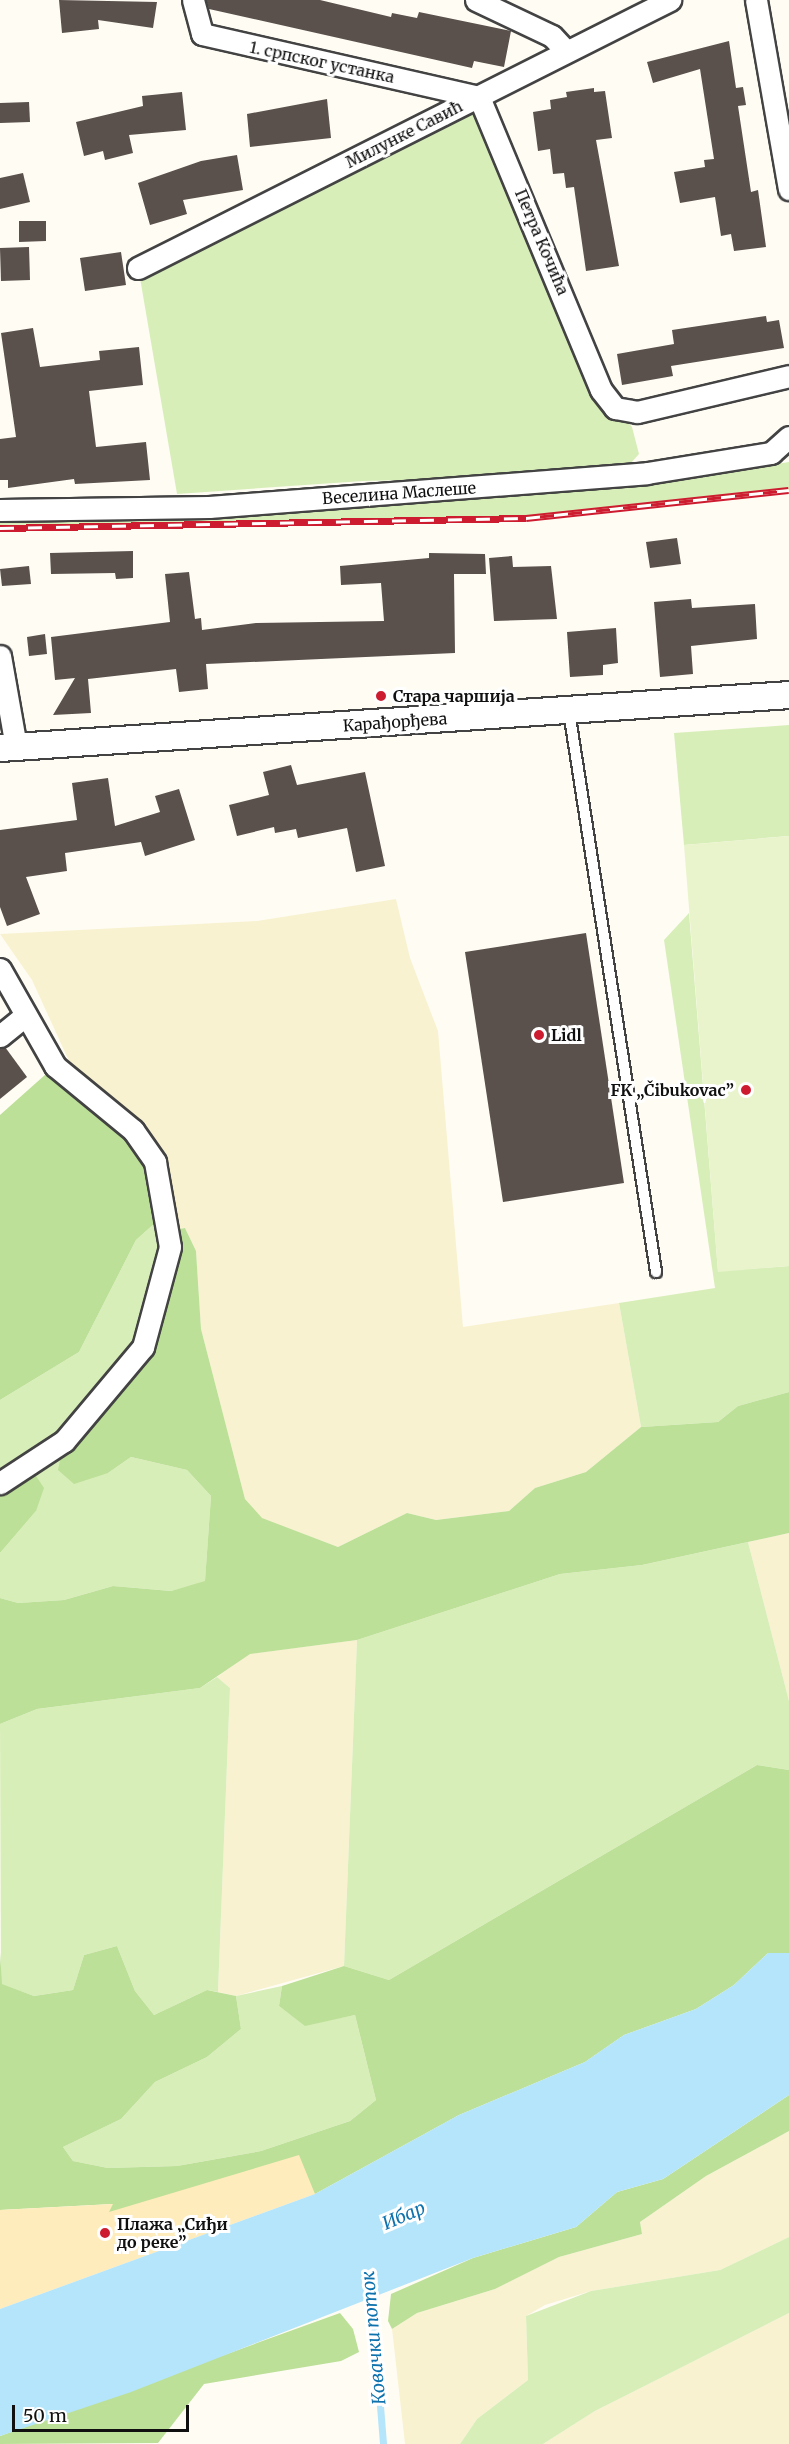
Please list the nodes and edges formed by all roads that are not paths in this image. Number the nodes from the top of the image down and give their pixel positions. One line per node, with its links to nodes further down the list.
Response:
1 (193, 0): 6 (street, 1. српског устанка)
2 (476, 0): 5 (street)
3 (670, 0): 5 (street, Милунке Савић)
4 (756, 0): 7 (street)
5 (565, 51): 6 (street, Милунке Савић)
6 (478, 97): 8 (street, Милунке Савић); 9 (street, Петра Кочића)
7 (789, 189)
8 (138, 268)
9 (789, 376)
10 (789, 437): 11 (street, Веселина Маслеше)
11 (0, 510)
12 (0, 656): 15 (street)
13 (789, 695): 14 (street, Карађорђева)
14 (569, 710): 15 (street, Карађорђева); 19 (lane)
15 (8, 747)
16 (0, 969): 17 (street)
17 (26, 1015): 18 (street); 20 (street)
18 (0, 1036)
19 (656, 1272)
20 (0, 1483)

